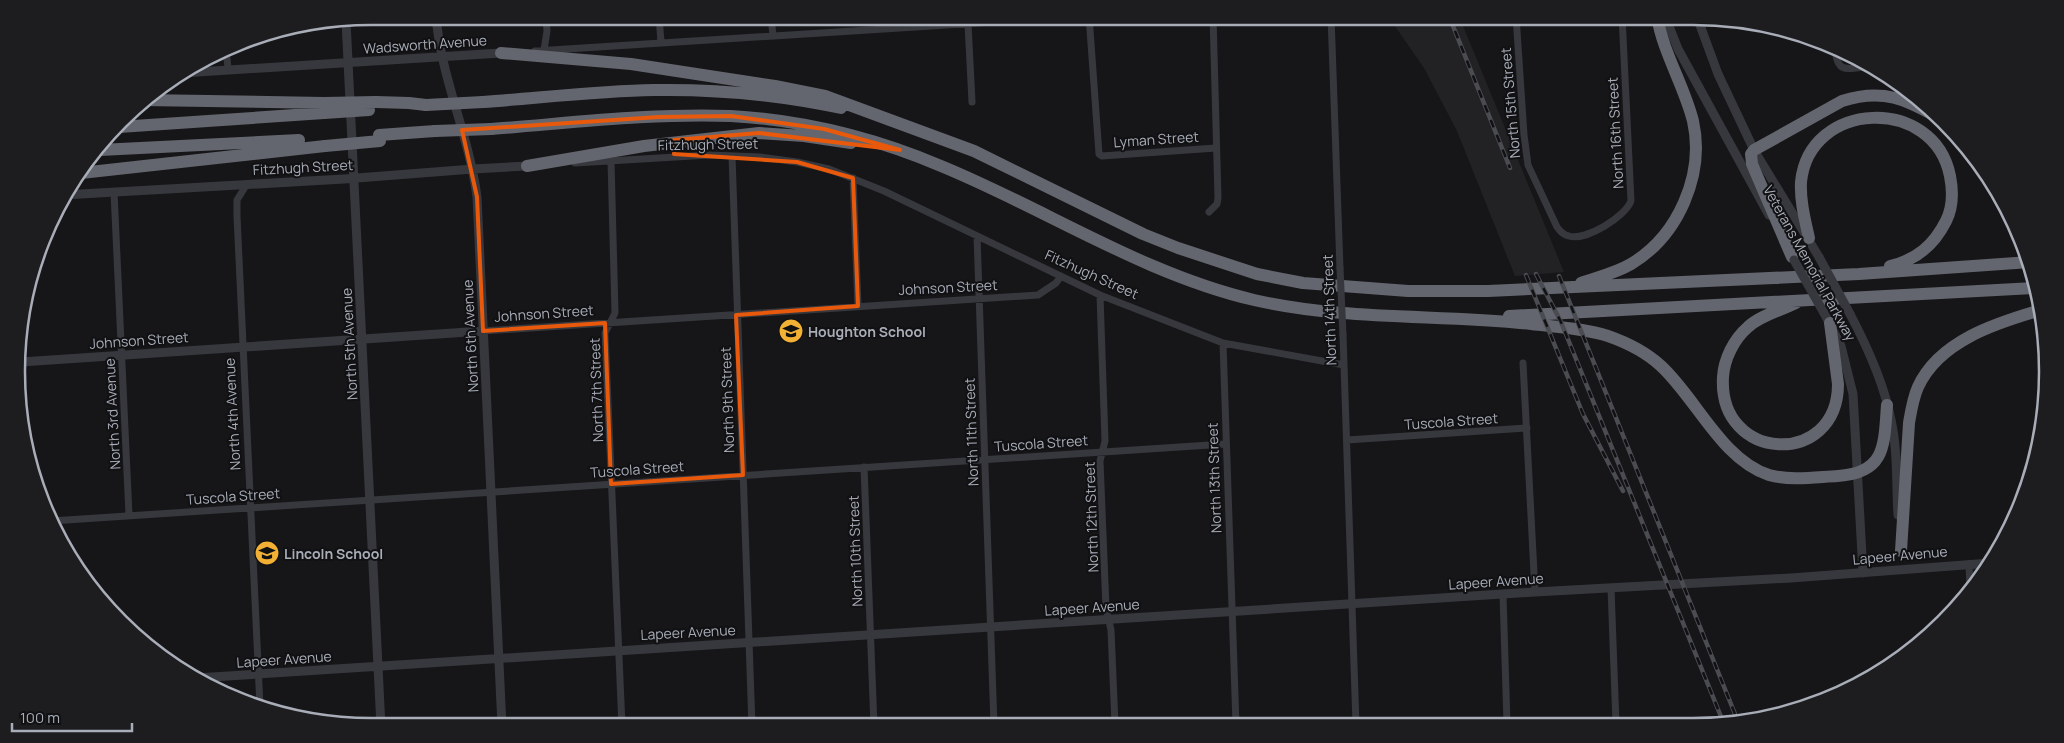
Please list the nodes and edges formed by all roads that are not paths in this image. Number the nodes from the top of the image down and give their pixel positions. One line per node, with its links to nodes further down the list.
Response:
1 (437, 25): 22 (street, North 6th Avenue)
2 (547, 25): 20 (street)
3 (660, 25): 19 (street)
4 (772, 25): 18 (street)
5 (884, 25): 17 (street)
6 (951, 25): 17 (street, Wadsworth Avenue)
7 (968, 25): 30 (street)
8 (1090, 25): 36 (street, Lyman Street)
9 (1213, 25): 36 (street)
10 (1331, 25): 76 (street, North 14th Street, bridge)
11 (1517, 25): 52 (street, North 15th Street)
12 (1622, 25): 52 (street, North 16th Street)
13 (1659, 25): 58 (highway)
14 (1669, 25): 54 (street, Veterans Memorial Parkway)
15 (1700, 25): 39 (street, Veterans Memorial Parkway)
16 (346, 26): 25 (street, North 5th Avenue)
17 (884, 29): 18 (street, Wadsworth Avenue)
18 (773, 36): 19 (street, Wadsworth Avenue)
19 (661, 42): 20 (street, Wadsworth Avenue)
20 (544, 50): 21 (street, Wadsworth Avenue)
21 (501, 53): 22 (street, Wadsworth Avenue); 33 (highway)
22 (441, 56): 25 (street, Wadsworth Avenue); 43 (street, North 6th Avenue)
23 (1836, 56): 26 (street)
24 (227, 57): 27 (street)
25 (349, 62): 27 (street, Wadsworth Avenue); 45 (street, North 5th Avenue)
26 (1858, 67)
27 (228, 68): 28 (street, Wadsworth Avenue)
28 (198, 71)
29 (156, 101): 32 (highway)
30 (972, 102)
31 (1910, 103): 39 (highway)
32 (324, 108): 33 (highway, bridge); 34 (highway)
33 (882, 118): 58 (highway)
34 (126, 126)
35 (325, 142): 37 (highway); 38 (highway, bridge); 44 (highway)
36 (1216, 148): 50 (street)
37 (106, 150)
38 (900, 150): 42 (highway); 67 (highway)
39 (1754, 150): 53 (street, Veterans Memorial Parkway); 54 (highway)
40 (732, 156): 41 (street, Fitzhugh Street); 46 (street, Fitzhugh Street); 65 (street, North 9th Street)
41 (611, 161): 42 (street, Fitzhugh Street); 68 (street, North 7th Street)
42 (527, 166): 43 (street, Fitzhugh Street)
43 (473, 169): 45 (street, Fitzhugh Street); 69 (street, North 6th Avenue)
44 (88, 172)
45 (355, 178): 47 (street, Fitzhugh Street); 70 (street, North 5th Avenue)
46 (853, 178): 51 (street, Fitzhugh Street); 63 (street)
47 (247, 184): 48 (street, Fitzhugh Street); 72 (street, North 4th Avenue)
48 (114, 192): 49 (street, Fitzhugh Street); 73 (street, North 3rd Avenue)
49 (73, 195)
50 (1209, 212)
51 (977, 236): 57 (street, Fitzhugh Street); 61 (street, North 11th Street)
52 (1568, 236)
53 (1809, 238): 56 (highway); 77 (street, Veterans Memorial Parkway, bridge)
54 (1793, 258): 66 (street, Veterans Memorial Parkway, bridge)
55 (2022, 263): 56 (highway)
56 (1859, 274): 58 (highway)
57 (1062, 276): 60 (street, Fitzhugh Street); 61 (street, Johnson Street)
58 (1565, 288)
59 (2028, 288): 62 (highway)
60 (1100, 295): 71 (street, Fitzhugh Street); 81 (street, North 12th Street)
61 (979, 298): 63 (street, Johnson Street); 82 (street, North 11th Street)
62 (1803, 300): 66 (highway); 67 (highway)
63 (858, 306): 65 (street, Johnson Street)
64 (2034, 313): 92 (highway)
65 (736, 315): 68 (street, Johnson Street); 84 (street, North 9th Street)
66 (1827, 318): 85 (street, Veterans Memorial Parkway)
67 (1472, 319): 85 (highway)
68 (610, 323): 69 (street, Johnson Street); 86 (street, North 7th Street)
69 (483, 331): 70 (street, Johnson Street); 87 (street, North 6th Avenue)
70 (363, 339): 72 (street, Johnson Street); 88 (street, North 5th Avenue)
71 (1223, 343): 76 (street, Fitzhugh Street); 80 (street, North 13th Street)
72 (242, 347): 73 (street, Johnson Street); 89 (street, North 4th Avenue)
73 (121, 354): 74 (street, Johnson Street); 90 (street, North 3rd Avenue)
74 (25, 362)
75 (1523, 363): 78 (street)
76 (1344, 365): 79 (street, North 14th Street)
77 (1888, 405): 85 (highway); 92 (street, Veterans Memorial Parkway)
78 (1527, 428): 79 (street, Tuscola Street); 99 (street)
79 (1347, 440): 101 (street, North 14th Street)
80 (1225, 444): 81 (street, Tuscola Street); 102 (street, North 13th Street)
81 (1102, 451): 82 (street, Tuscola Street); 103 (street, North 12th Street)
82 (984, 459): 83 (street, Tuscola Street); 104 (street, North 11th Street)
83 (864, 467): 84 (street, Tuscola Street); 105 (street, North 10th Street)
84 (742, 475): 86 (street, Tuscola Street); 106 (street, North 9th Street)
85 (1858, 475): 96 (street, Veterans Memorial Parkway)
86 (611, 484): 87 (street, Tuscola Street); 107 (street, North 7th Street)
87 (491, 491): 88 (street, Tuscola Street); 108 (street, North 6th Avenue)
88 (370, 499): 89 (street, Tuscola Street); 109 (street, North 5th Avenue)
89 (250, 508): 90 (street, Tuscola Street); 110 (street, North 4th Avenue)
90 (130, 515): 91 (street, Tuscola Street)
91 (59, 520)
92 (1901, 551): 95 (street, Veterans Memorial Parkway)
93 (1982, 563): 94 (street, Lapeer Avenue)
94 (1969, 564): 95 (street, Lapeer Avenue); 97 (street)
95 (1902, 568): 96 (street, Lapeer Avenue)
96 (1863, 573): 98 (street, Lapeer Avenue)
97 (1970, 579)
98 (1611, 588): 99 (street, Lapeer Avenue); 123 (street)
99 (1534, 592): 100 (street, Lapeer Avenue)
100 (1503, 594): 101 (street, Lapeer Avenue); 122 (street)
101 (1352, 604): 102 (street, Lapeer Avenue); 121 (street, North 14th Street)
102 (1232, 612): 103 (street, Lapeer Avenue); 120 (street, North 13th Street)
103 (1107, 620): 104 (street, Lapeer Avenue); 119 (street, North 12th Street)
104 (991, 627): 105 (street, Lapeer Avenue); 118 (street, North 11th Street)
105 (871, 635): 106 (street, Lapeer Avenue); 117 (street, North 10th Street)
106 (750, 642): 107 (street, Lapeer Avenue); 116 (street, North 9th Street)
107 (619, 650): 108 (street, Lapeer Avenue); 115 (street, North 7th Street)
108 (498, 658): 109 (street, Lapeer Avenue); 114 (street, North 6th Avenue)
109 (378, 667): 110 (street, Lapeer Avenue); 113 (street, North 5th Avenue)
110 (258, 674): 111 (street, Lapeer Avenue); 112 (street, North 4th Avenue)
111 (208, 677)
112 (260, 700)
113 (381, 718)
114 (502, 718)
115 (622, 718)
116 (752, 718)
117 (874, 718)
118 (994, 718)
119 (1114, 718)
120 (1236, 718)
121 (1356, 718)
122 (1508, 718)
123 (1616, 718)

